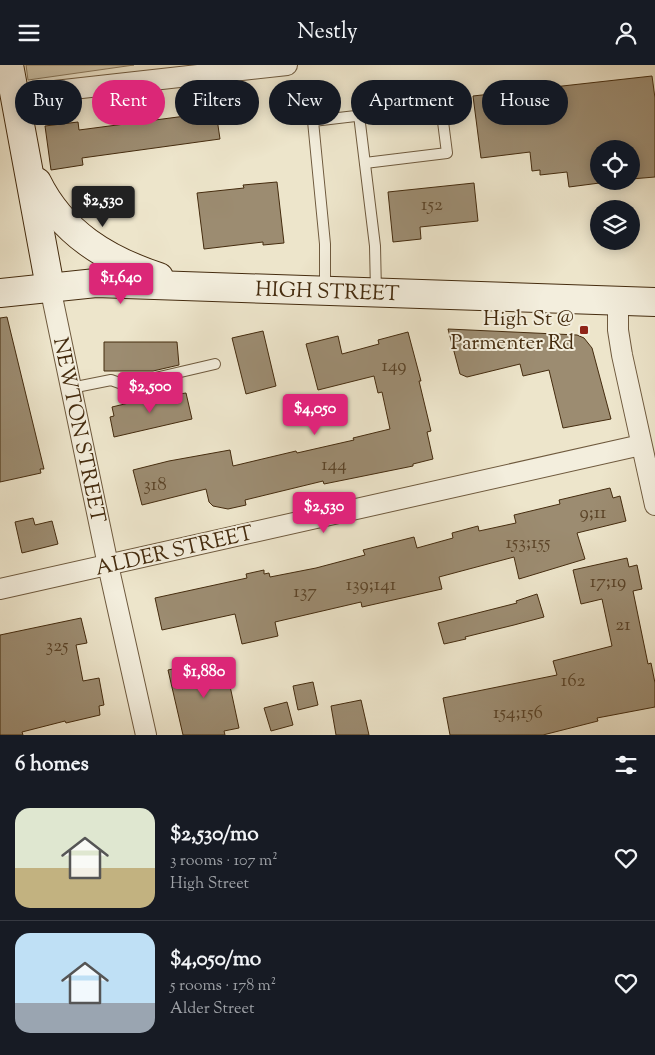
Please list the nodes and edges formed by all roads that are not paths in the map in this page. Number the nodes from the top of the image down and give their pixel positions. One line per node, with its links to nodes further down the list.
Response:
1 (9, 65): 4 (main road, NEWTON STREET)
2 (287, 65): 3 (street)
3 (82, 88)
4 (15, 102)
5 (351, 116): 13 (lane)
6 (20, 125): 9 (main road, NEWTON STREET)
7 (360, 125): 10 (lane)
8 (444, 125): 10 (lane)
9 (26, 153): 11 (main road); 12 (main road, NEWTON STREET)
10 (365, 163): 15 (lane)
11 (192, 286): 12 (main road, HIGH STREET); 13 (main road, HIGH STREET)
12 (50, 287): 14 (main road, HIGH STREET); 19 (street, NEWTON STREET)
13 (324, 291): 15 (main road, HIGH STREET)
14 (0, 293)
15 (376, 293): 16 (main road, HIGH STREET)
16 (618, 301): 17 (main road, HIGH STREET); 20 (street)
17 (655, 302)
18 (215, 365): 19 (lane)
19 (71, 388): 22 (street, NEWTON STREET)
20 (641, 445): 21 (street); 22 (street, ALDER STREET)
21 (655, 505)
22 (108, 565): 23 (street, ALDER STREET); 24 (street, NEWTON STREET)
23 (0, 589)
24 (146, 735)

